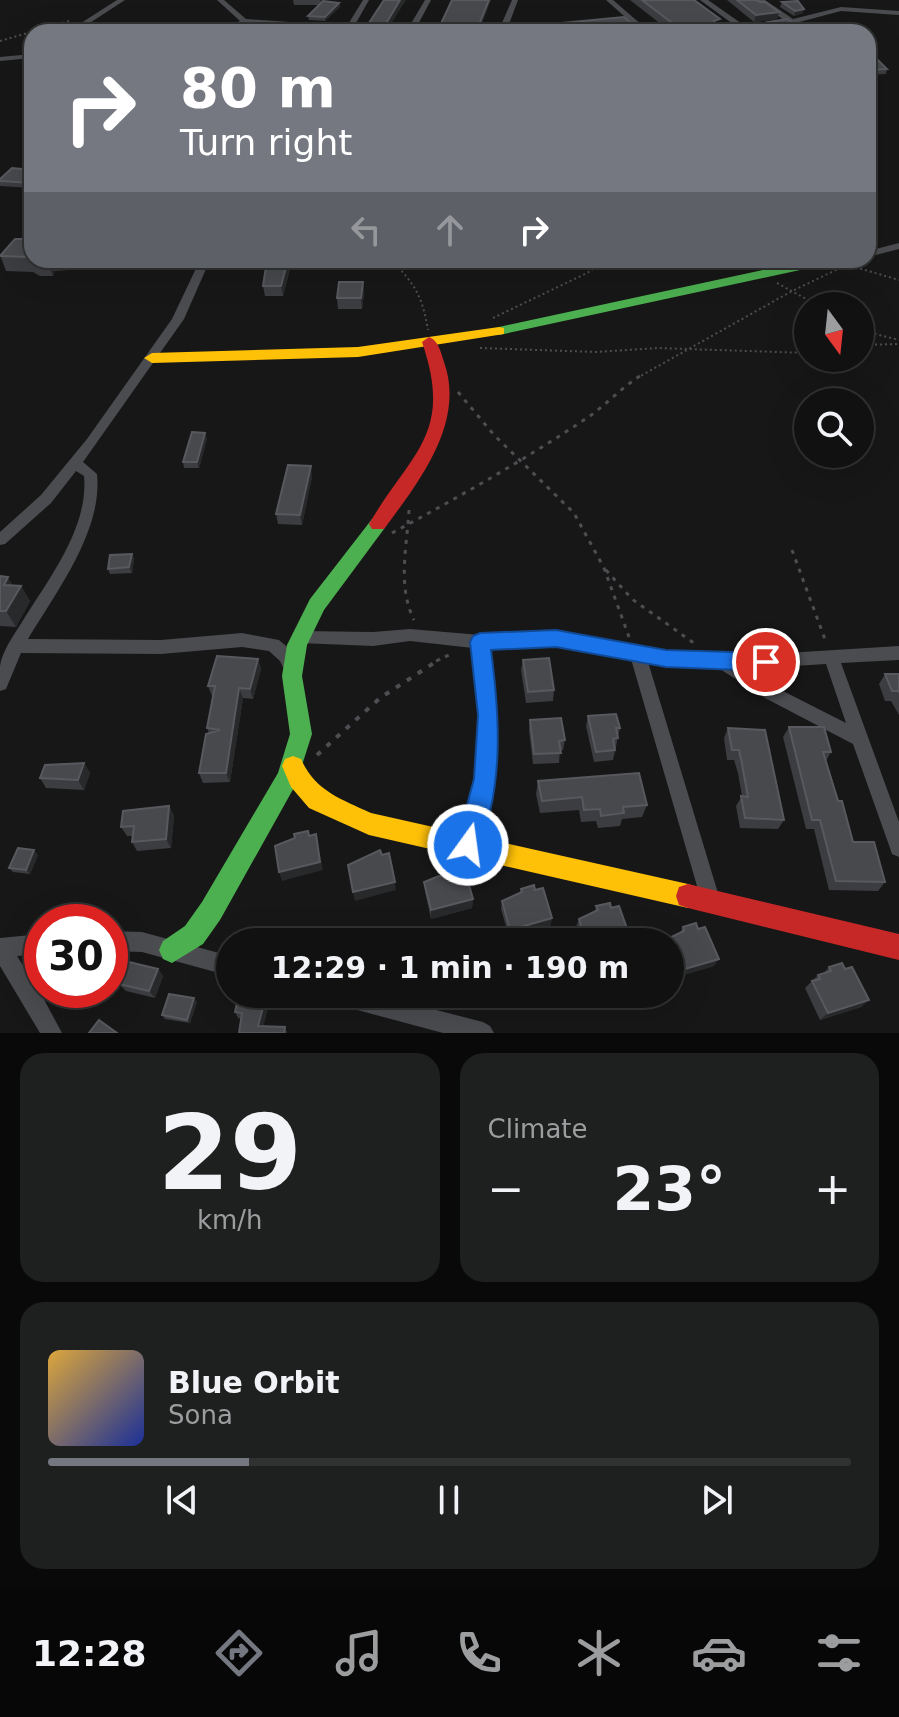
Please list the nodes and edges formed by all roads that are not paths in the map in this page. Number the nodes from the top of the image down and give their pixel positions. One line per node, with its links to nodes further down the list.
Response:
1 (122, 0): 13 (street)
2 (220, 0): 11 (street)
3 (366, 0): 16 (street)
4 (428, 0): 17 (street)
5 (515, 0): 18 (street)
6 (609, 0): 19 (street)
7 (703, 0): 20 (street)
8 (760, 0): 12 (street)
9 (846, 0): 10 (street)
10 (895, 12): 12 (street)
11 (244, 22): 14 (street); 15 (street)
12 (792, 22): 21 (street)
13 (84, 24)
14 (239, 24)
15 (270, 24)
16 (352, 24)
17 (414, 24)
18 (505, 24)
19 (637, 24)
20 (737, 24)
21 (778, 24)
22 (24, 57): 23 (street)
23 (0, 59)
24 (899, 246): 25 (street)
25 (876, 252)
26 (201, 268): 29 (street)
27 (792, 268): 28 (street)
28 (429, 342): 29 (street); 32 (street)
29 (152, 358): 30 (street)
30 (76, 464): 31 (street); 34 (street)
31 (0, 540)
32 (300, 637): 33 (street); 39 (street)
33 (480, 642): 36 (street); 43 (street)
34 (16, 646): 39 (street); 40 (street)
35 (899, 653): 37 (street)
36 (638, 655): 38 (street); 45 (street)
37 (831, 657): 38 (street); 41 (street)
38 (721, 661): 41 (street)
39 (292, 668): 42 (street)
40 (0, 684)
41 (860, 739): 44 (street)
42 (295, 774): 43 (street); 50 (street)
43 (468, 845): 45 (street)
44 (899, 848)
45 (711, 903): 48 (street)
46 (128, 942): 50 (street)
47 (24, 946): 49 (street)
48 (899, 947)
49 (0, 948): 53 (street)
50 (172, 950): 51 (street)
51 (216, 962)
52 (388, 1008): 54 (street)
53 (51, 1033)
54 (483, 1033)

